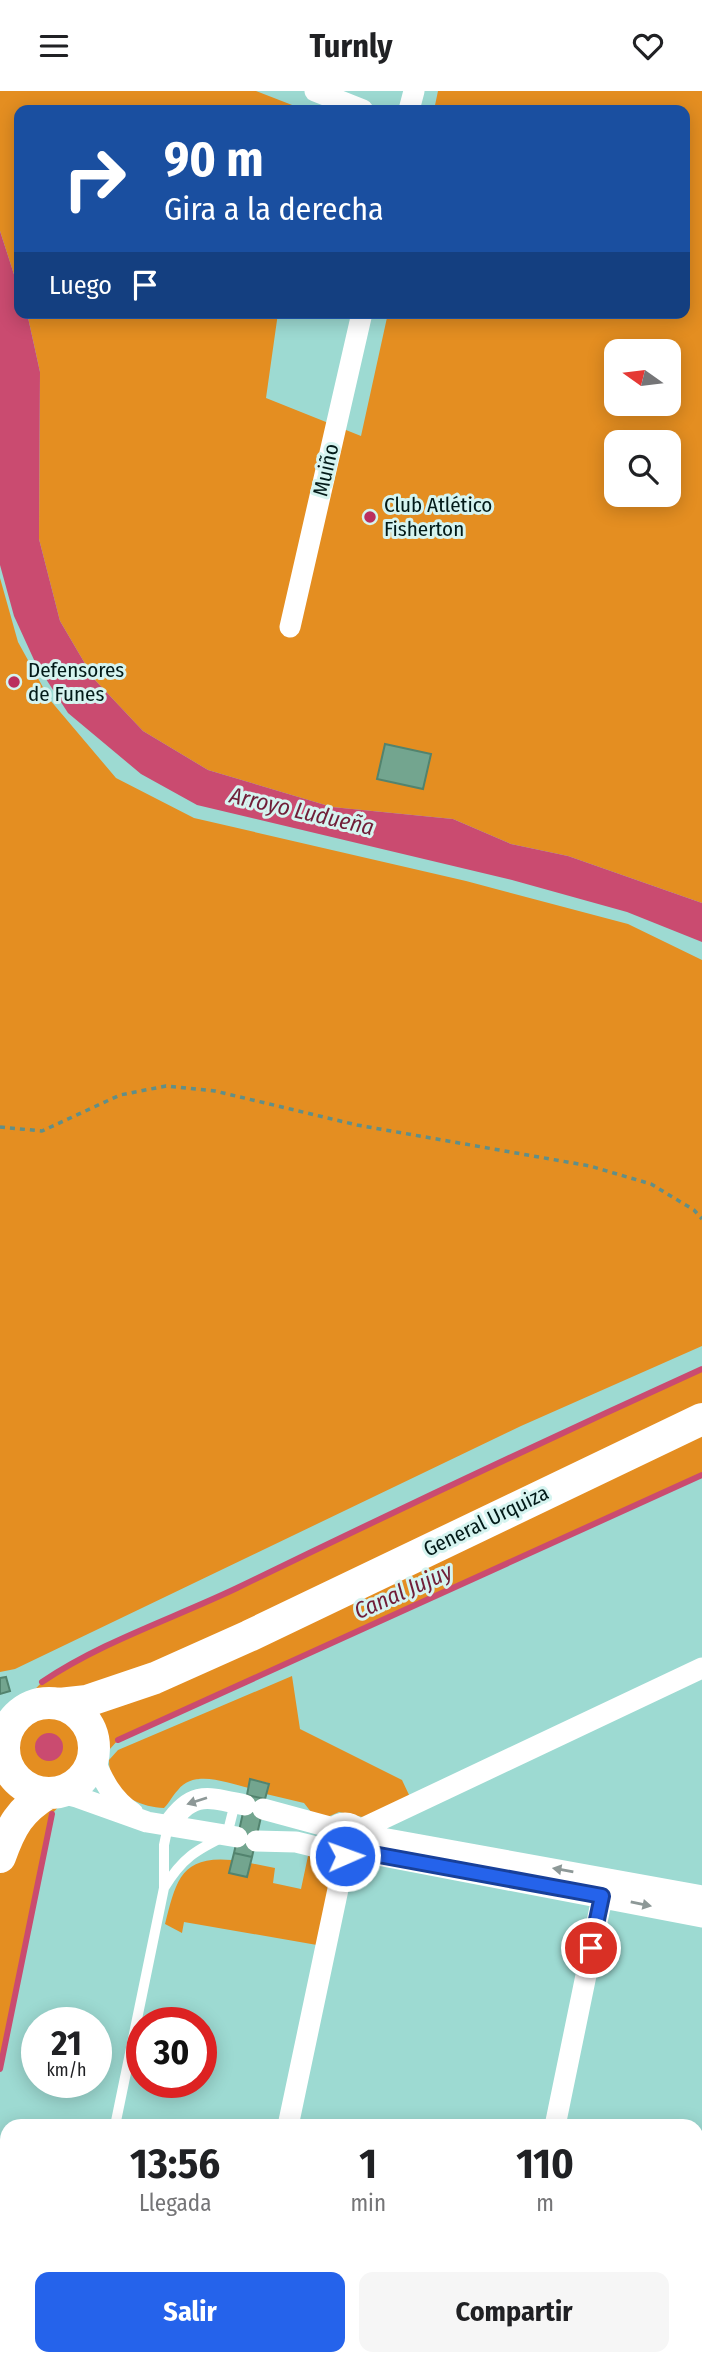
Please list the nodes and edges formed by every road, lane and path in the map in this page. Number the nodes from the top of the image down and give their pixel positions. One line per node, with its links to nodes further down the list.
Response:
1 (314, 91): 2 (street)
2 (350, 105)
3 (361, 319): 4 (street, Muiño)
4 (290, 627)
5 (0, 1127): 6 (path)
6 (702, 1219)
7 (702, 1419): 9 (main road, General Urquiza)
8 (702, 1668): 21 (street)
9 (155, 1678): 10 (main road, General Urquiza); 12 (main road, General Urquiza)
10 (45, 1705): 11 (main road, General Urquiza); 12 (main road); 13 (main road)
11 (0, 1714)
12 (93, 1749): 14 (main road); 17 (street)
13 (4, 1759): 14 (main road); 22 (main road)
14 (53, 1793): 17 (street); 23 (main road)
15 (247, 1806): 16 (street); 18 (street, one-way to 18); 19 (lane)
16 (287, 1815): 20 (street); 21 (street)
17 (146, 1822): 18 (street)
18 (168, 1826): 19 (street); 25 (lane)
19 (240, 1838): 20 (street); 25 (lane)
20 (281, 1841): 21 (street)
21 (351, 1844): 24 (street); 29 (street)
22 (0, 1846)
23 (0, 1857)
24 (604, 1887): 26 (street); 27 (street, one-way to 27); 30 (street)
25 (164, 1888): 28 (lane)
26 (702, 1896)
27 (702, 1917)
28 (116, 2119)
29 (290, 2119)
30 (556, 2119)

